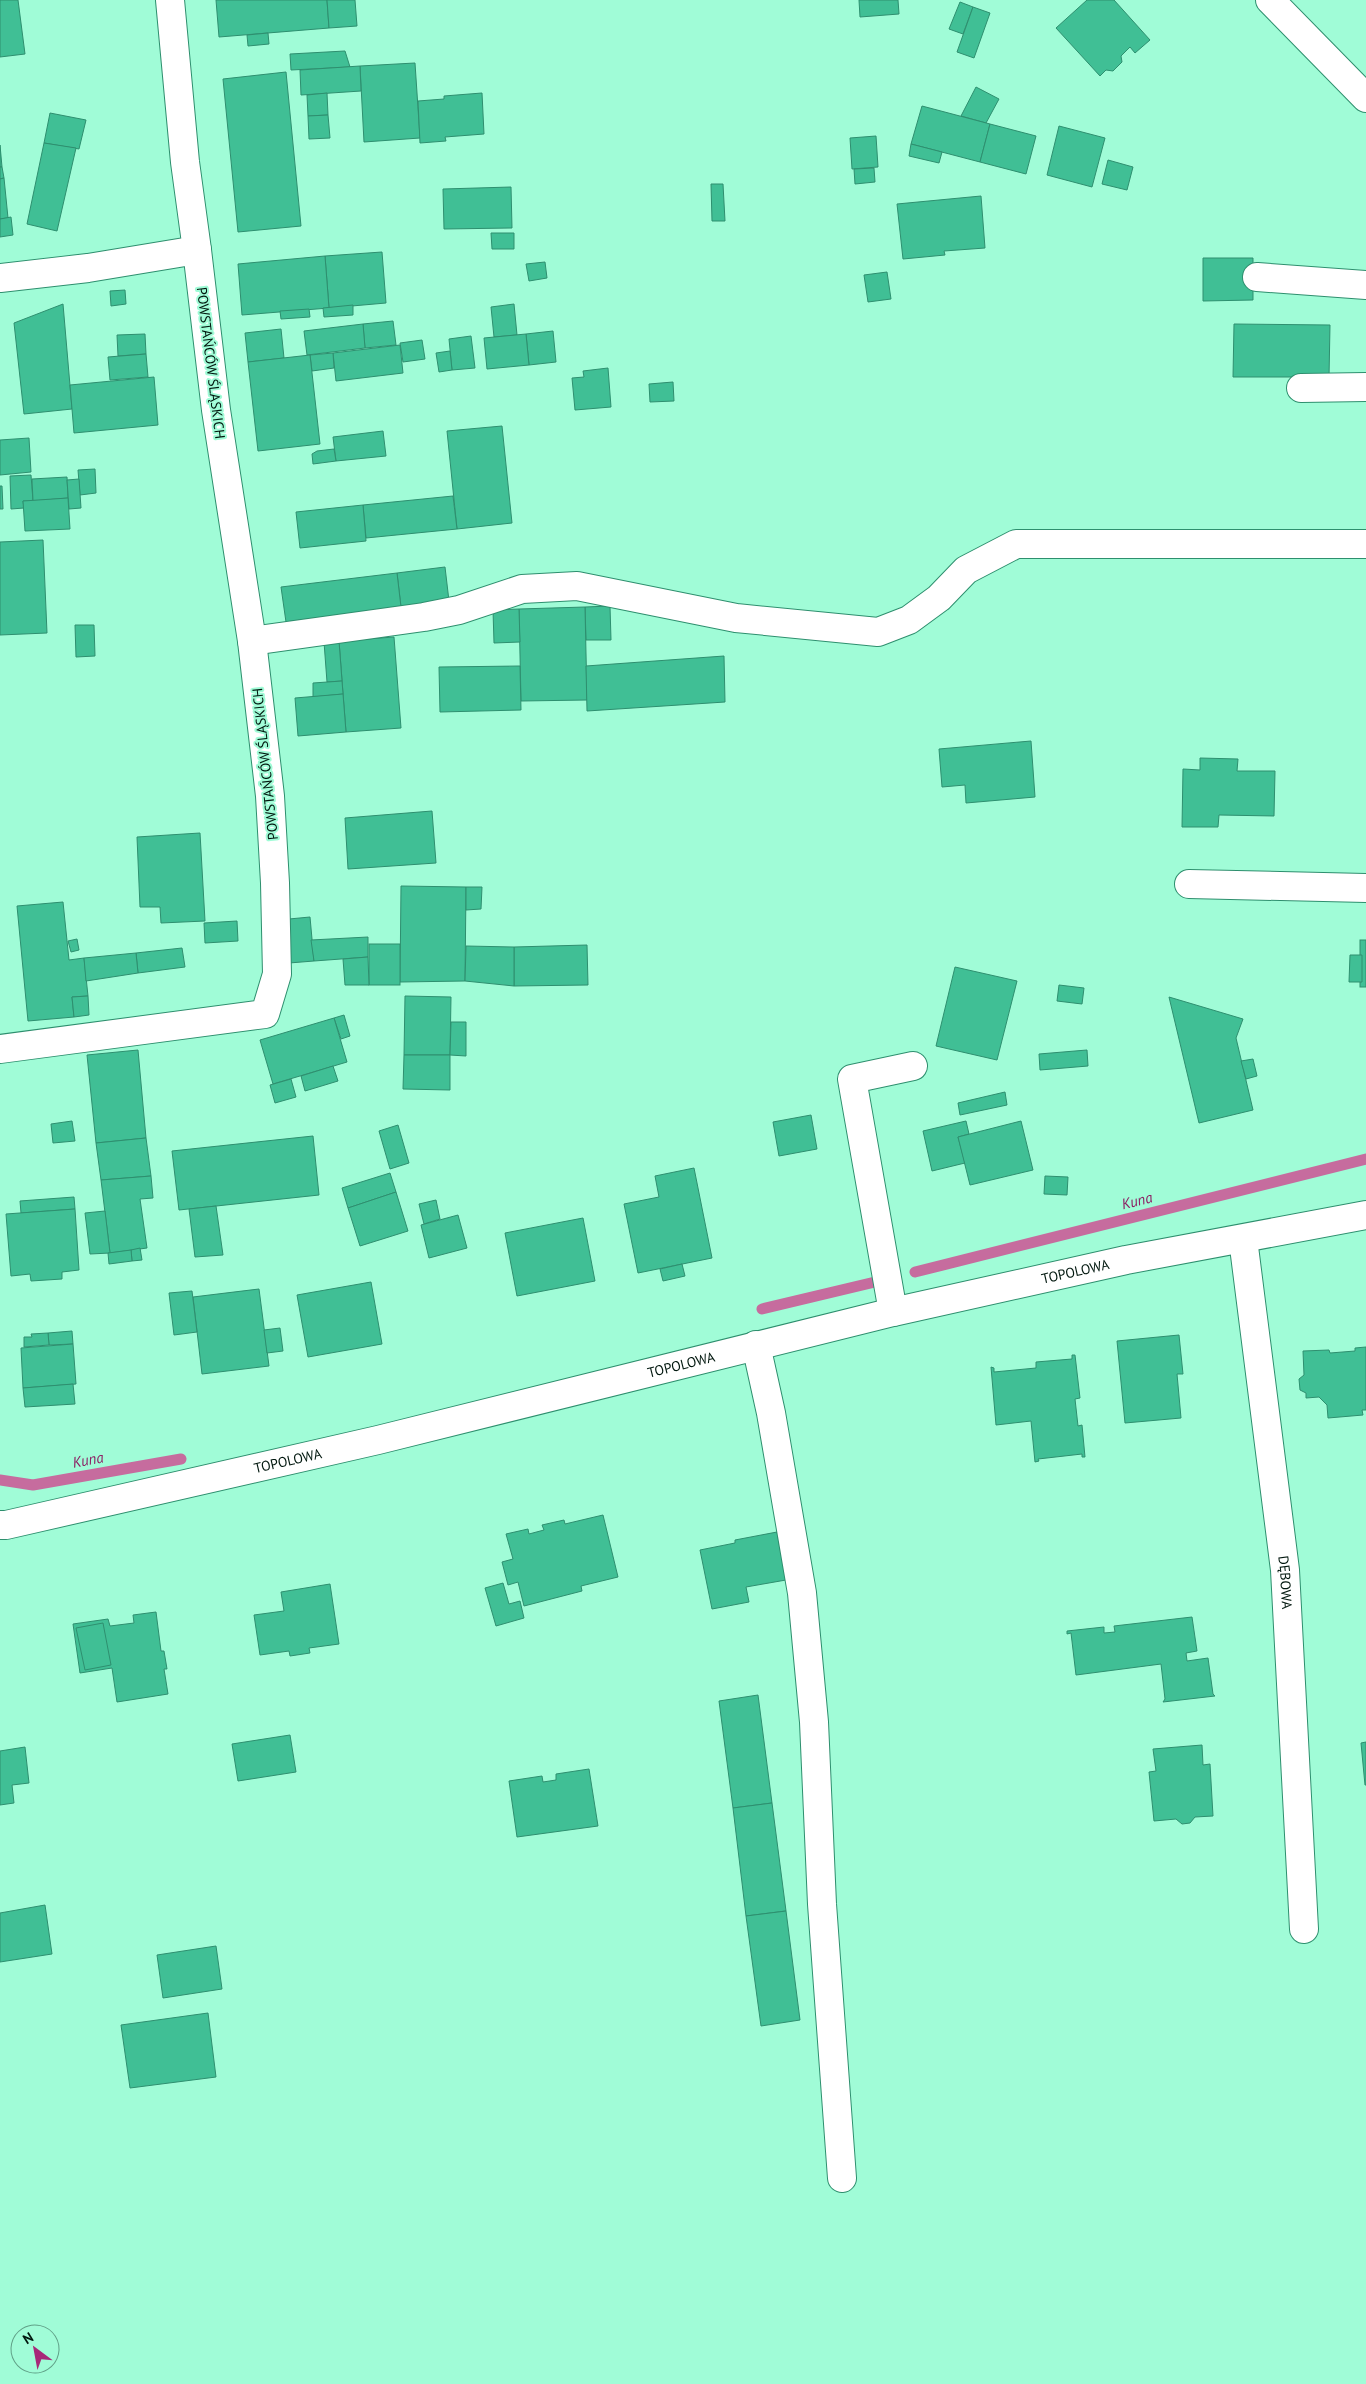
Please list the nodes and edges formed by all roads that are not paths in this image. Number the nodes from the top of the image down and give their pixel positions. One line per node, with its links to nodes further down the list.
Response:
1 (170, 0): 4 (street, POWSTAŃCÓW ŚLĄSKICH)
2 (1270, 0): 3 (street)
3 (1366, 98)
4 (197, 250): 6 (street); 11 (street, POWSTAŃCÓW ŚLĄSKICH)
5 (1257, 277): 7 (street)
6 (0, 278)
7 (1366, 285)
8 (1366, 387): 9 (street)
9 (1301, 388)
10 (1366, 544): 11 (street)
11 (252, 641): 14 (street, POWSTAŃCÓW ŚLĄSKICH)
12 (1189, 884): 13 (street)
13 (1366, 888)
14 (0, 1049)
15 (914, 1066): 18 (street)
16 (1366, 1215): 17 (street, TOPOLOWA)
17 (1243, 1239): 18 (street, TOPOLOWA); 21 (street, DĘBOWA)
18 (893, 1312): 19 (street, TOPOLOWA)
19 (756, 1345): 20 (street, TOPOLOWA); 22 (street)
20 (0, 1525)
21 (1304, 1929)
22 (842, 2178)

